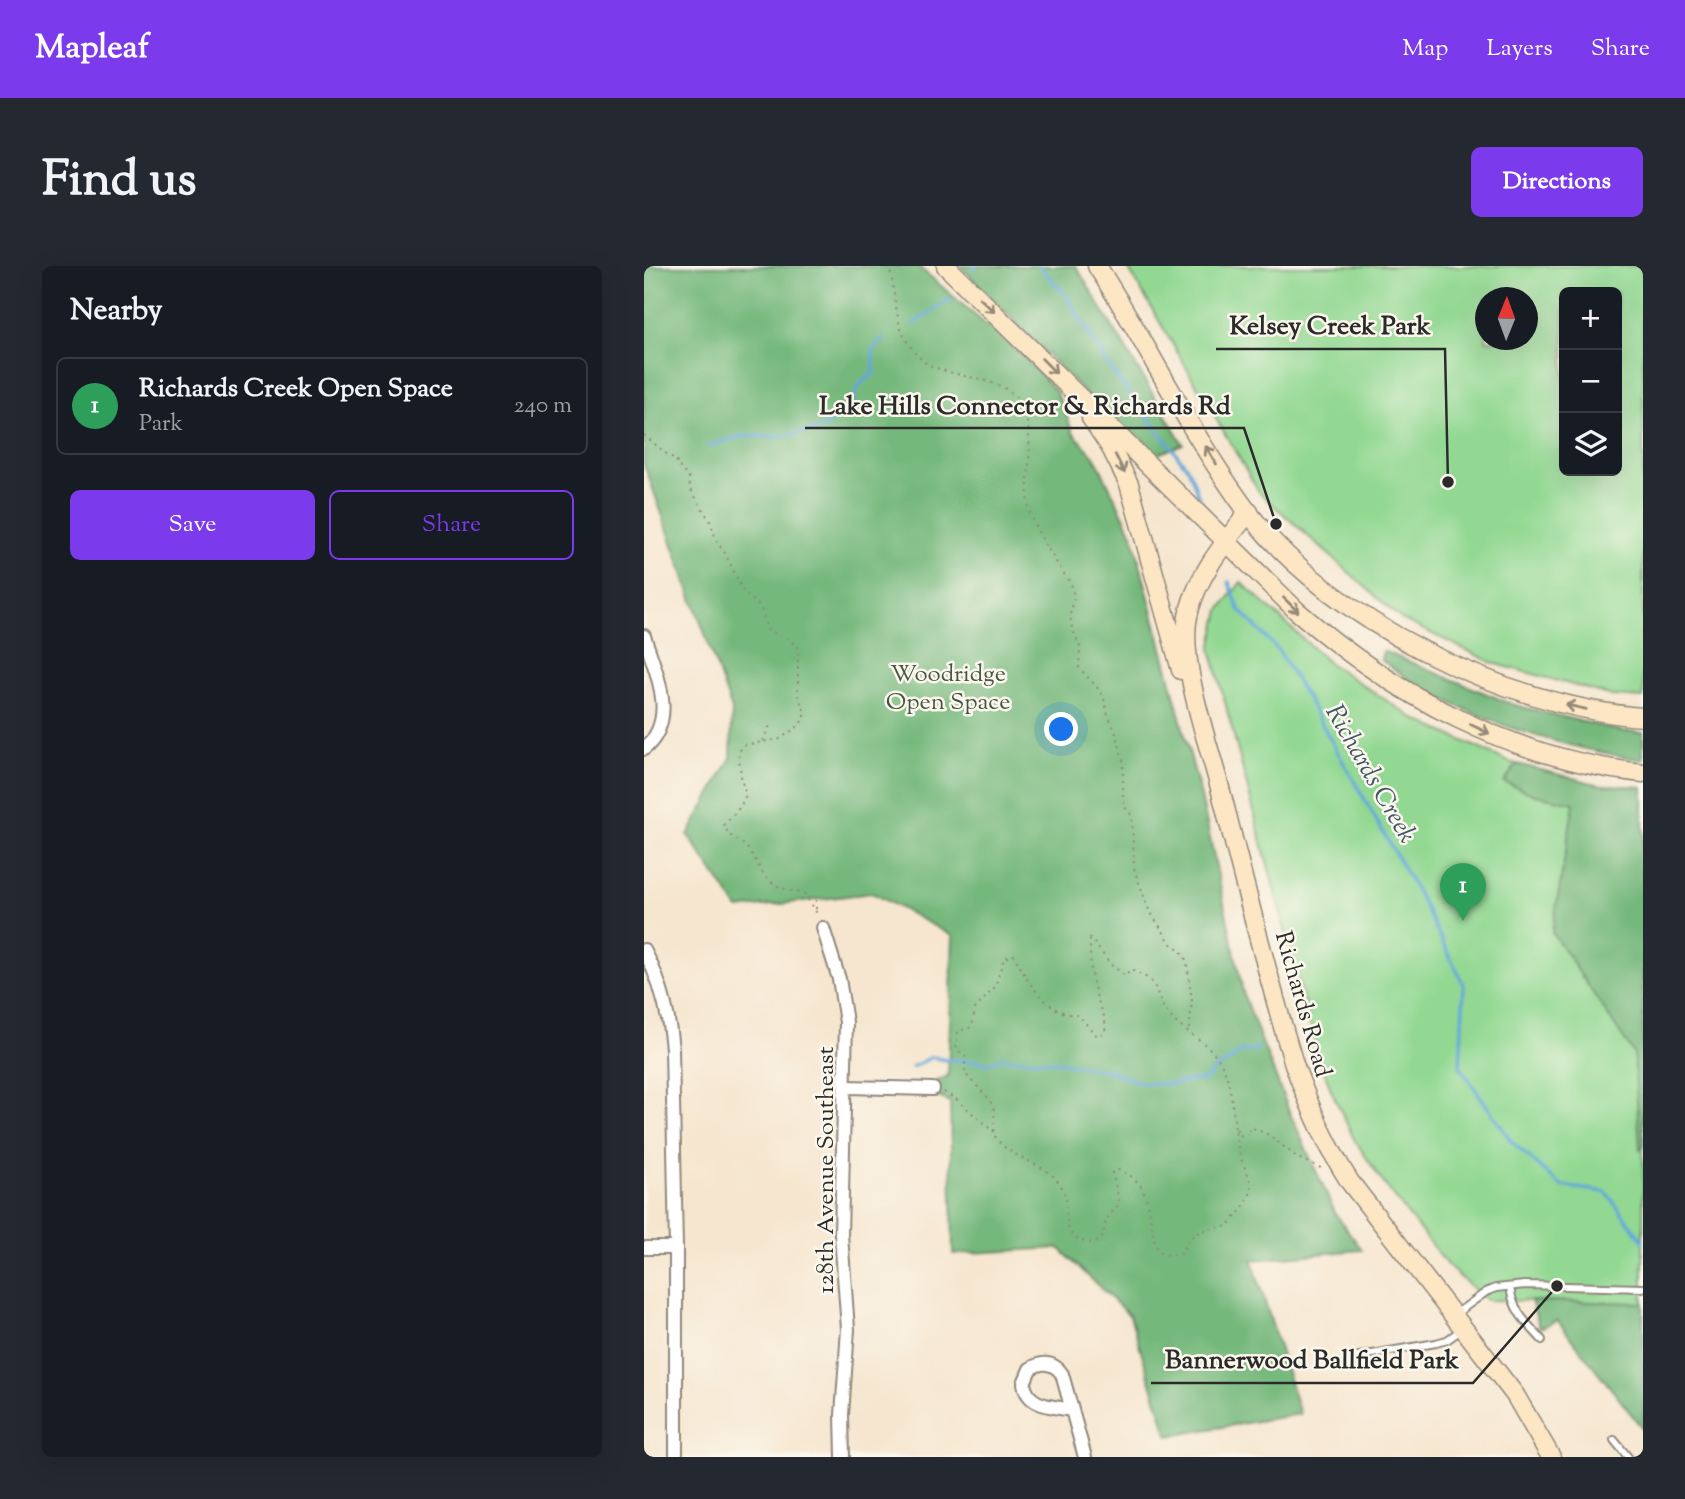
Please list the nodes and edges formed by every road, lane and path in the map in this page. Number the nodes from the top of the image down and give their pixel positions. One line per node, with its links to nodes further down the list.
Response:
1 (889, 266): 19 (path)
2 (946, 266): 4 (main road, one-way to 4)
3 (1097, 266): 6 (main road, one-way to 3)
4 (1069, 386): 7 (main road); 13 (main road, one-way to 13)
5 (644, 435): 11 (path)
6 (1249, 512): 7 (main road, Richards Road); 9 (main road, one-way to 6)
7 (1226, 541): 13 (main road, Richards Road); 14 (main road, one-way to 14)
8 (644, 636): 12 (street)
9 (1643, 718)
10 (771, 723): 11 (path)
11 (762, 742): 16 (path)
12 (644, 749)
13 (1210, 749): 29 (main road, Richards Road)
14 (1643, 773)
15 (816, 895): 16 (path)
16 (816, 910): 17 (path)
17 (823, 928): 20 (street, 128th Avenue Southeast)
18 (644, 950): 26 (street)
19 (1189, 1032): 22 (path); 23 (path)
20 (846, 1087): 21 (street); 36 (street, 128th Avenue Southeast)
21 (933, 1088): 23 (path)
22 (1236, 1129): 23 (path); 24 (path)
23 (994, 1132)
24 (1323, 1169)
25 (644, 1248): 26 (street)
26 (676, 1248): 35 (street)
27 (1510, 1287): 28 (lane); 29 (lane); 30 (lane)
28 (1643, 1288)
29 (1458, 1322): 31 (lane); 34 (main road, Richards Road)
30 (1542, 1340)
31 (1349, 1358)
32 (1072, 1410): 37 (street)
33 (1614, 1440): 38 (lane)
34 (1546, 1455)
35 (676, 1457)
36 (843, 1457)
37 (1085, 1457)
38 (1628, 1457)

